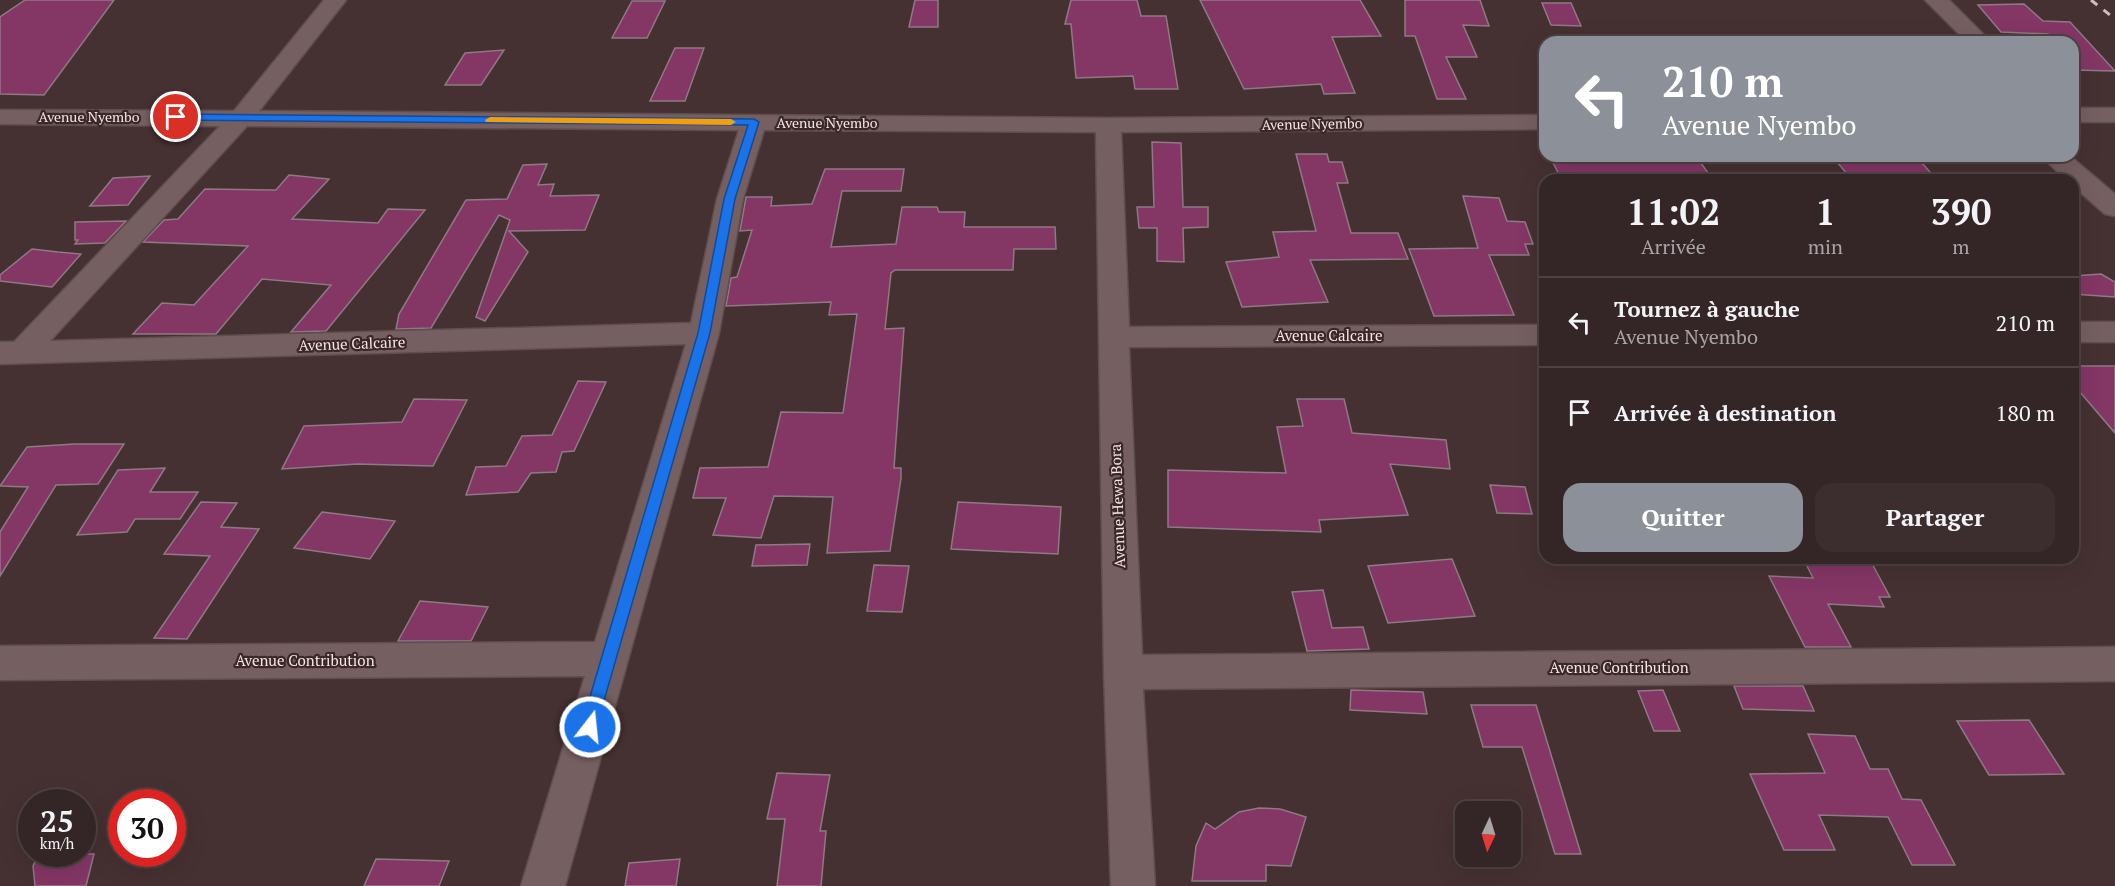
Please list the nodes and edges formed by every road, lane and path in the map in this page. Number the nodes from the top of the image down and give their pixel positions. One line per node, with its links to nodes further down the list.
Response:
1 (334, 0): 7 (street)
2 (1936, 0): 3 (street)
3 (1974, 36)
4 (2115, 114): 5 (street)
5 (2079, 115)
6 (0, 117): 7 (street, Avenue Nyembo)
7 (242, 117): 8 (street, Avenue Nyembo); 20 (street)
8 (754, 122): 10 (street, Avenue Nyembo); 17 (street)
9 (1539, 122): 10 (street, Avenue Nyembo)
10 (1108, 125): 19 (street, Avenue Hewa Bora)
11 (2061, 162): 12 (street)
12 (2075, 174)
13 (2079, 177): 14 (street)
14 (2115, 208)
15 (2079, 332): 16 (street)
16 (2115, 332)
17 (704, 333): 20 (street, Avenue Calcaire); 21 (street)
18 (1539, 335): 19 (street, Avenue Calcaire)
19 (1113, 337): 24 (street, Avenue Hewa Bora)
20 (11, 352)
21 (610, 659): 22 (street, Avenue Contribution); 25 (street)
22 (0, 663)
23 (2115, 664): 24 (street, Avenue Contribution)
24 (1123, 672): 26 (street, Avenue Hewa Bora)
25 (543, 886)
26 (1133, 886)

